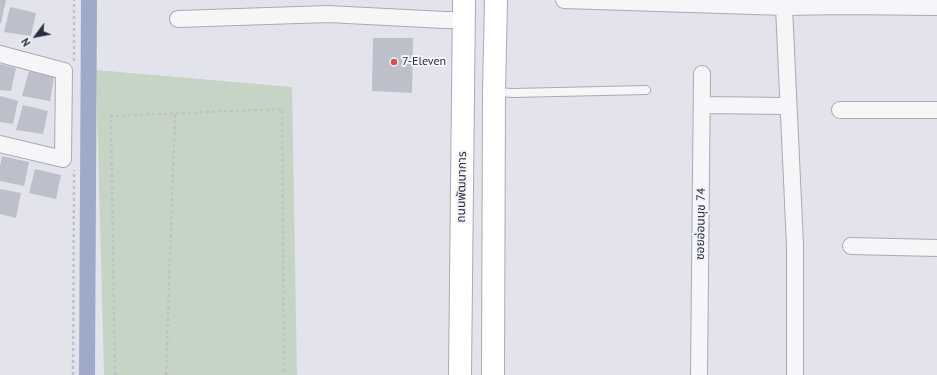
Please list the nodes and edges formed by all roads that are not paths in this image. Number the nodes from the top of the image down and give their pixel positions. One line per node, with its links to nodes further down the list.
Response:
1 (496, 0): 14 (main road)
2 (564, 0): 3 (street)
3 (605, 1): 4 (street)
4 (720, 3): 7 (street)
5 (843, 3): 7 (street); 8 (street)
6 (327, 7): 9 (street); 10 (street)
7 (784, 7): 16 (street)
8 (937, 7)
9 (464, 10): 22 (main road, ถนนพัฒนาการ)
10 (178, 19)
11 (0, 54): 19 (street)
12 (702, 74): 15 (street, ซอยอ่อนนุช 74)
13 (646, 90): 14 (lane)
14 (494, 92): 23 (main road)
15 (702, 105): 16 (street); 24 (street, ซอยอ่อนนุช 74)
16 (788, 106): 25 (street)
17 (840, 110): 18 (street)
18 (937, 110)
19 (0, 144)
20 (851, 246): 21 (street)
21 (937, 248)
22 (460, 375)
23 (493, 375)
24 (699, 375)
25 (795, 375)

